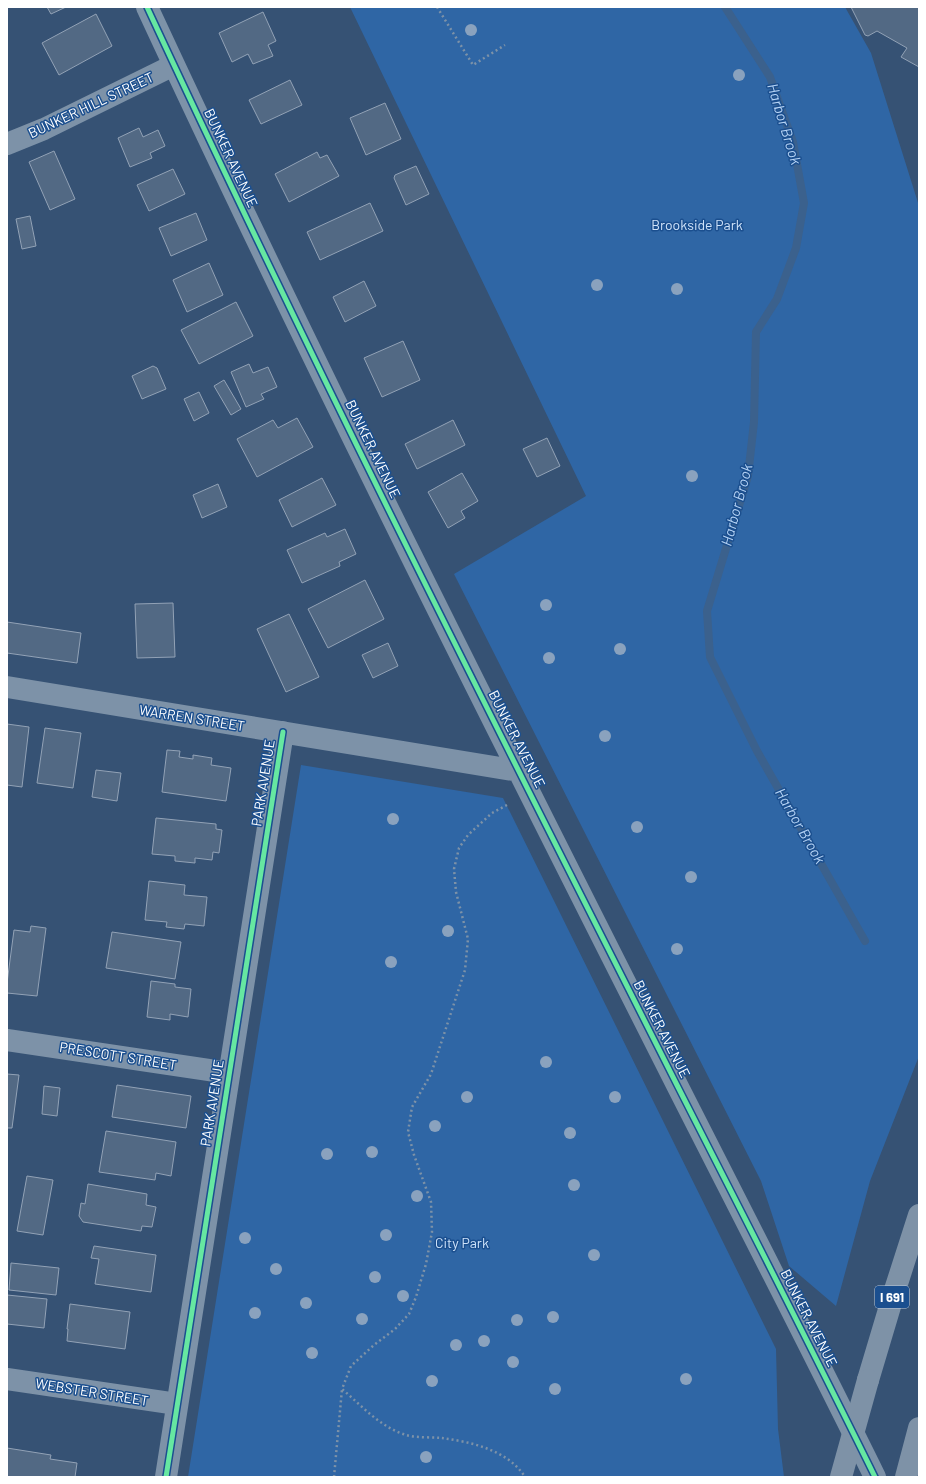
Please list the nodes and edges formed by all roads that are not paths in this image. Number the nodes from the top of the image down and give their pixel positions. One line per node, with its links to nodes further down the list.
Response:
1 (147, 7): 2 (street, BUNKER AVENUE)
2 (174, 66): 3 (street, BUNKER HILL STREET); 6 (street, BUNKER AVENUE)
3 (7, 144)
4 (7, 687): 5 (street, WARREN STREET)
5 (283, 732): 6 (street, WARREN STREET); 8 (street, PARK AVENUE)
6 (519, 770): 16 (street, BUNKER AVENUE)
7 (7, 1040): 8 (street, PRESCOTT STREET)
8 (229, 1073): 11 (street, PARK AVENUE)
9 (919, 1215): 15 (highway, I 691, bridge)
10 (7, 1379): 11 (street, WEBSTER STREET)
11 (177, 1404): 14 (street, PARK AVENUE)
12 (919, 1428): 13 (highway)
13 (908, 1470)
14 (166, 1477)
15 (841, 1477)
16 (876, 1477)

